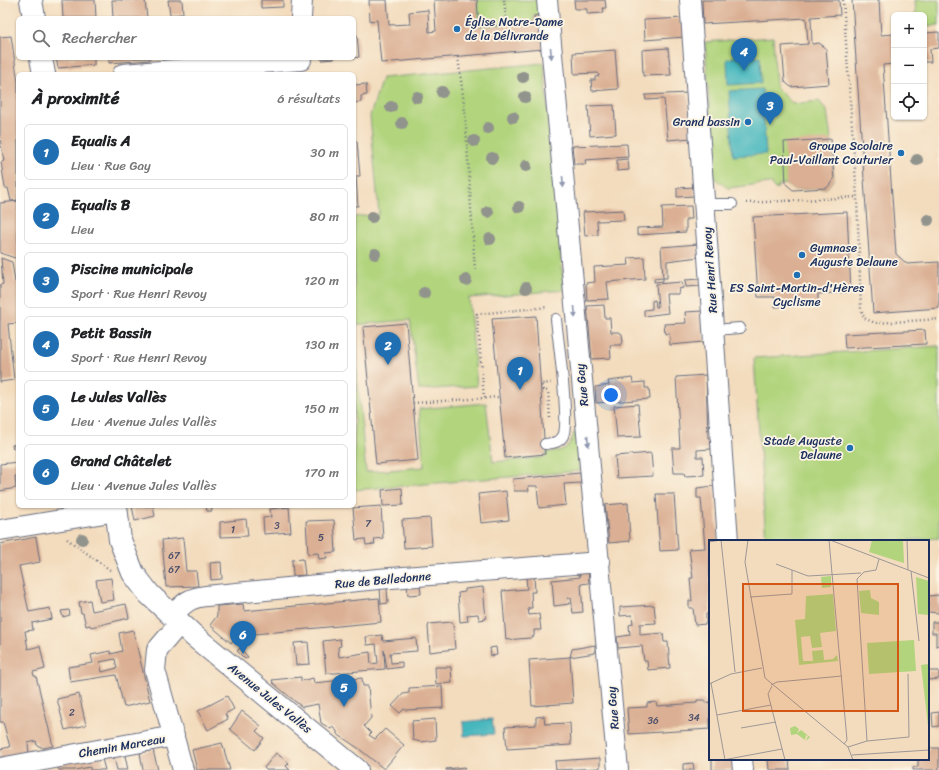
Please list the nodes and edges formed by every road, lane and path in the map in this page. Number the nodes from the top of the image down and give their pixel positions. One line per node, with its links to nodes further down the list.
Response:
1 (31, 0): 7 (street)
2 (302, 0): 8 (street)
3 (504, 0): 9 (path)
4 (547, 0): 23 (street, Rue Gay, one-way to 23)
5 (690, 0): 16 (street, Rue Henri Revoy)
6 (843, 0): 15 (path)
7 (34, 16)
8 (302, 16)
9 (507, 25)
10 (458, 57): 18 (path)
11 (41, 60): 13 (street)
12 (301, 62): 14 (street)
13 (44, 72)
14 (153, 72)
15 (857, 197): 17 (path); 20 (path)
16 (706, 204): 17 (lane); 22 (street, Rue Henri Revoy)
17 (732, 204)
18 (475, 271)
19 (556, 319): 23 (lane); 25 (path)
20 (939, 319)
21 (740, 328): 22 (lane)
22 (714, 330): 31 (street, Rue Henri Revoy)
23 (571, 376): 27 (lane); 32 (street, Rue Gay, one-way to 32)
24 (499, 397): 25 (path)
25 (484, 398): 26 (path)
26 (413, 403)
27 (545, 444)
28 (116, 509): 29 (street); 33 (street, Avenue Jules Vallès)
29 (56, 522): 30 (street); 33 (path)
30 (0, 530)
31 (728, 540)
32 (600, 562): 34 (street, Rue de Belledonne); 40 (street, Rue Gay)
33 (133, 573): 34 (street, Avenue Jules Vallès)
34 (176, 619): 35 (street, Rue de Belledonne); 39 (street, Avenue Jules Vallès)
35 (174, 736): 37 (street, Chemin Marceau); 38 (street, Rue de Belledonne)
36 (742, 760): 41 (street)
37 (0, 768)
38 (182, 770)
39 (357, 770)
40 (618, 770)
41 (743, 770)

